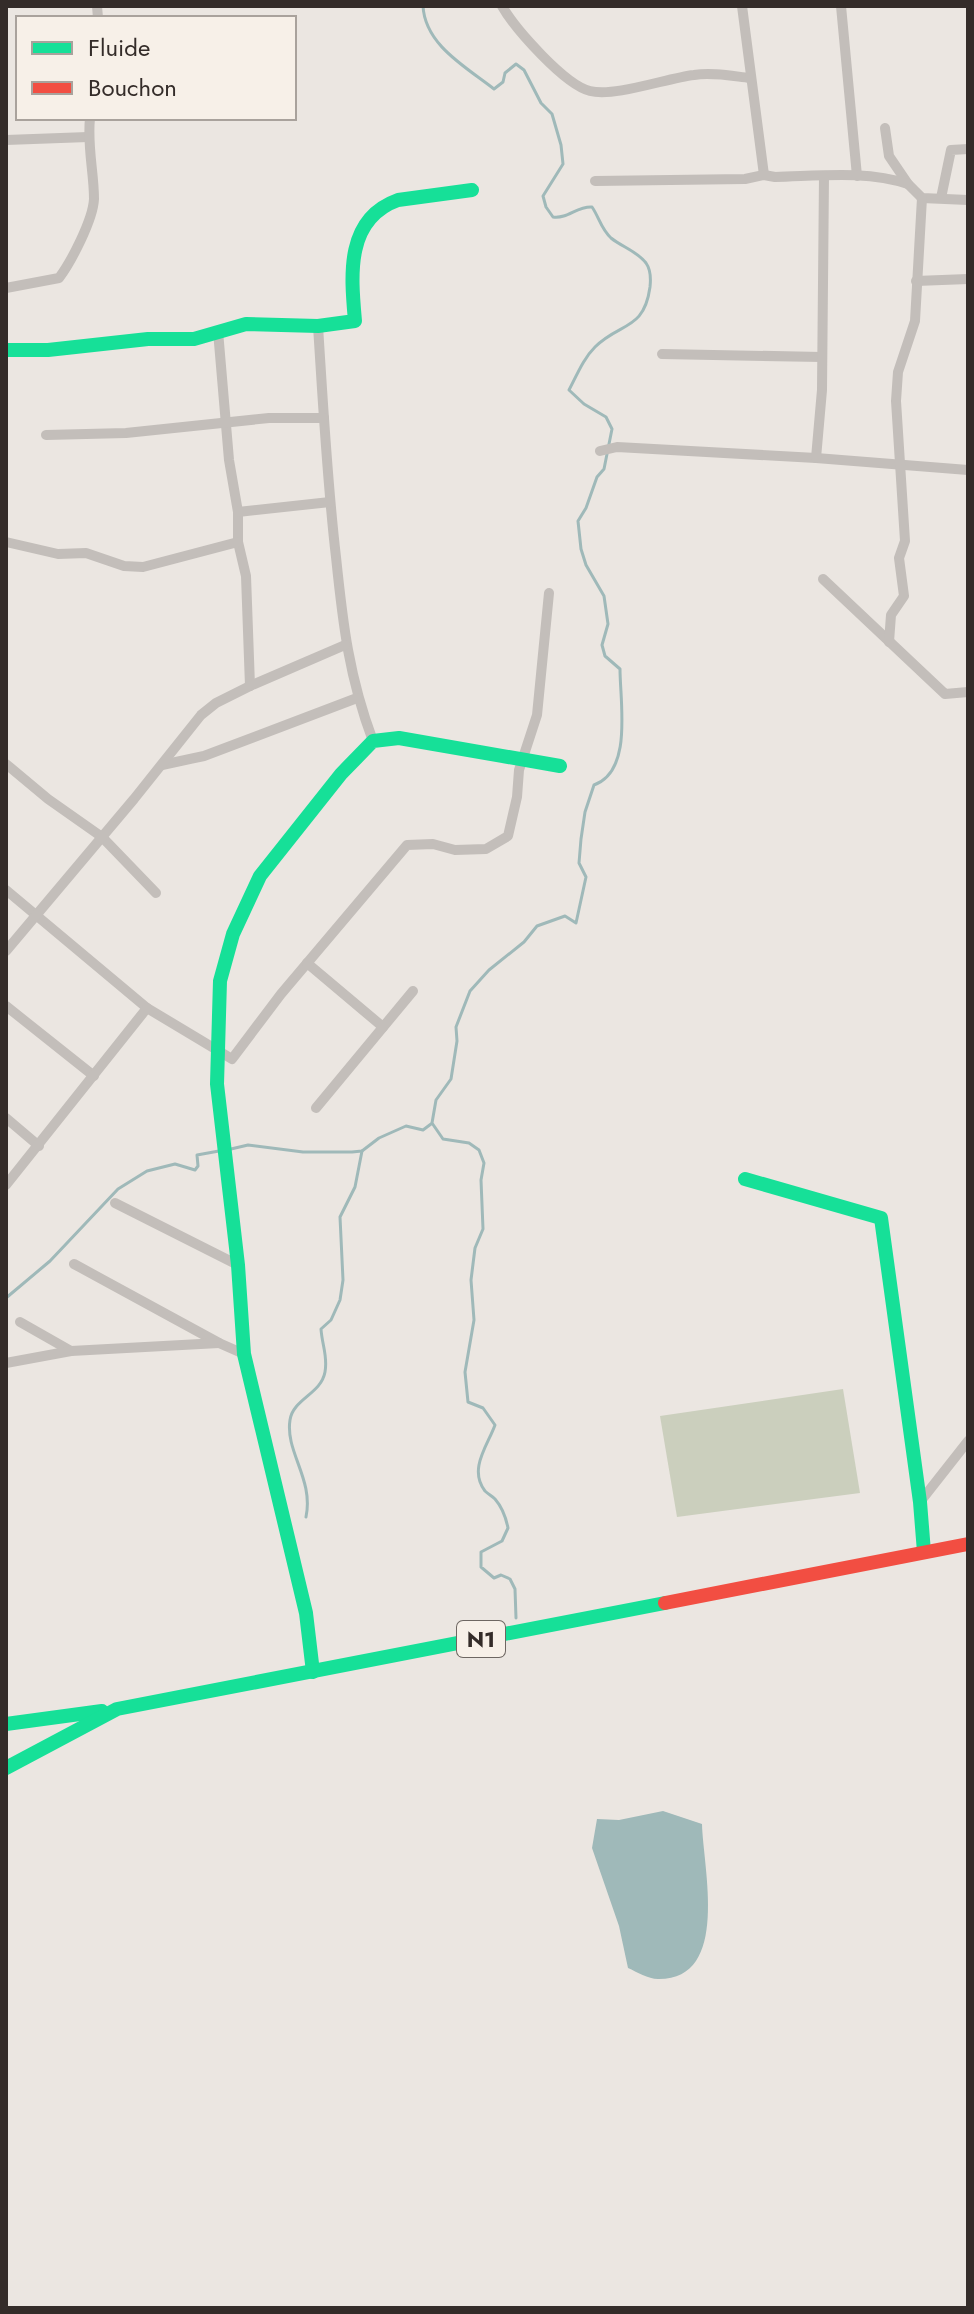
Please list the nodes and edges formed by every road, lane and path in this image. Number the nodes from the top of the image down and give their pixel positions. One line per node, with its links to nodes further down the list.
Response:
1 (502, 6): 4 (street)
2 (742, 6): 4 (street)
3 (841, 6): 12 (street)
4 (750, 78): 10 (street)
5 (90, 120): 7 (street)
6 (885, 128): 14 (street)
7 (88, 137): 8 (street); 21 (street)
8 (6, 140)
9 (968, 149): 17 (street)
10 (764, 175): 11 (street); 13 (street)
11 (824, 176): 12 (street); 26 (street)
12 (857, 176): 14 (street)
13 (595, 181)
14 (908, 184): 16 (street)
15 (472, 190): 22 (main road)
16 (922, 198): 17 (street); 20 (street)
17 (941, 198): 18 (street)
18 (968, 200)
19 (968, 279): 20 (street)
20 (916, 281): 32 (street)
21 (6, 288)
22 (318, 326): 23 (main road); 27 (street)
23 (218, 331): 24 (main road); 28 (street)
24 (6, 350)
25 (662, 354): 26 (street)
26 (822, 357): 31 (street)
27 (324, 418): 28 (street); 34 (street)
28 (226, 421): 29 (street); 35 (street)
29 (46, 435)
30 (600, 451): 31 (street)
31 (816, 458): 32 (street)
32 (899, 465): 33 (street); 40 (street)
33 (968, 470)
34 (330, 502): 35 (street); 41 (street)
35 (238, 512): 37 (street)
36 (6, 542): 37 (street)
37 (238, 542): 42 (street)
38 (823, 579): 40 (street)
39 (549, 593): 46 (street)
40 (889, 642): 43 (street)
41 (345, 645): 42 (street); 44 (street)
42 (250, 686): 48 (street)
43 (968, 692)
44 (357, 698): 45 (street); 48 (street)
45 (373, 741): 46 (main road); 60 (main road)
46 (522, 759): 49 (main road); 55 (street)
47 (6, 764): 50 (street)
48 (162, 765): 50 (street)
49 (560, 766)
50 (102, 837): 52 (street); 53 (street)
51 (6, 890): 53 (street)
52 (156, 893)
53 (36, 913): 54 (street); 58 (street)
54 (6, 951)
55 (307, 963): 59 (street); 60 (street)
56 (413, 991): 59 (street)
57 (6, 1006): 61 (street)
58 (147, 1008): 60 (street); 61 (street)
59 (383, 1027): 62 (street)
60 (217, 1051): 69 (main road)
61 (94, 1076): 64 (street)
62 (316, 1108)
63 (6, 1118): 64 (street)
64 (39, 1146): 66 (street)
65 (745, 1179): 76 (main road)
66 (6, 1185)
67 (115, 1203): 69 (street)
68 (74, 1264): 71 (street)
69 (238, 1265): 73 (main road)
70 (20, 1322): 72 (street)
71 (219, 1343): 72 (street); 73 (street)
72 (71, 1351): 74 (street)
73 (244, 1354): 79 (main road)
74 (6, 1363)
75 (968, 1441): 76 (street)
76 (920, 1502): 78 (main road)
77 (968, 1544): 78 (main road, N1)
78 (924, 1552): 79 (main road, N1)
79 (313, 1672): 80 (main road, N1)
80 (117, 1709): 81 (main road); 82 (main road, N1)
81 (6, 1724)
82 (6, 1768)

